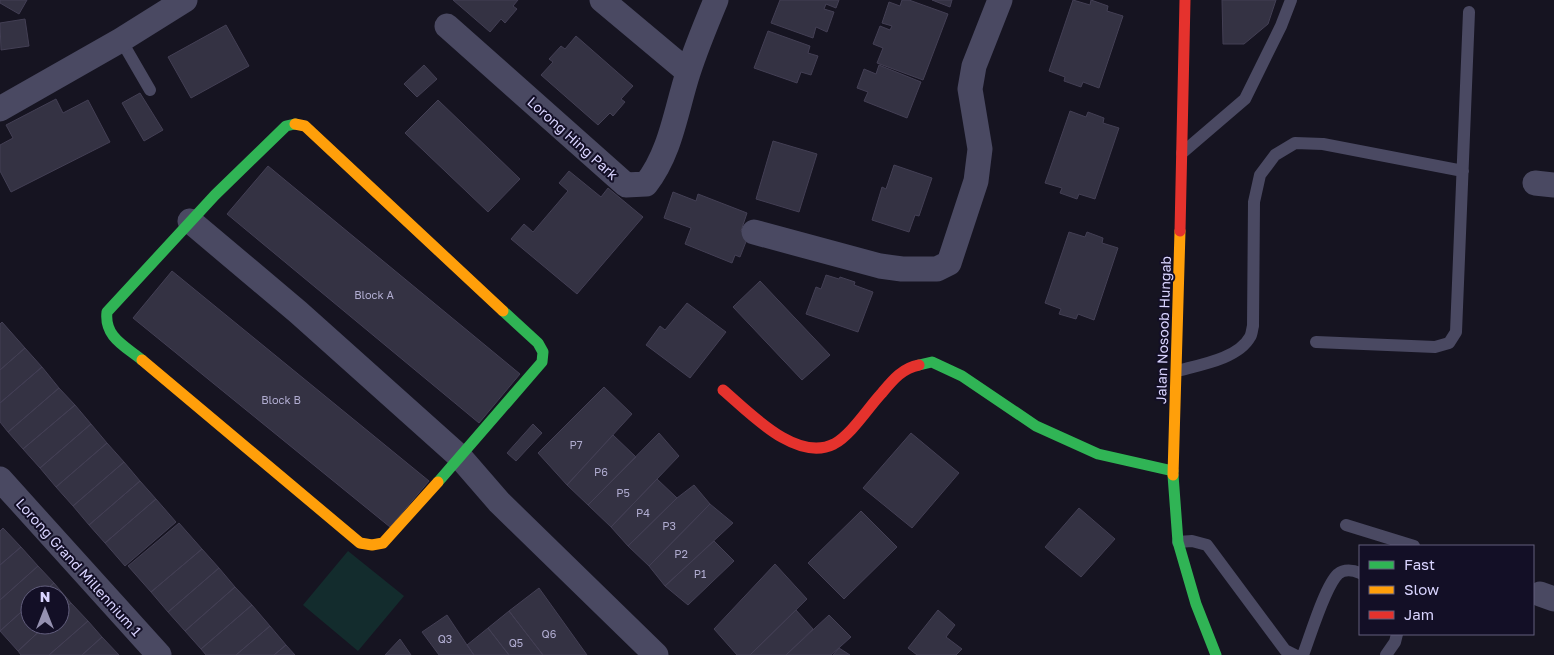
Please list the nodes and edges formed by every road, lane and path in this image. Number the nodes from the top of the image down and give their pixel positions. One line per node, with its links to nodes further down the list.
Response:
1 (185, 0): 9 (street)
2 (602, 0): 10 (street)
3 (716, 0): 10 (street, Lorong Hing Park)
4 (1000, 0): 16 (street)
5 (1185, 0): 13 (street, Jalan Nosoob Hungab)
6 (1291, 0): 13 (lane)
7 (1469, 12): 14 (lane)
8 (447, 26): 10 (street, Lorong Hing Park)
9 (121, 40): 11 (lane); 12 (street)
10 (688, 72)
11 (150, 90)
12 (0, 109)
13 (1182, 153): 18 (street, Jalan Nosoob Hungab)
14 (1463, 171): 17 (lane); 18 (lane)
15 (190, 221): 20 (street); 20 (street); 20 (street)
16 (754, 232)
17 (1316, 342)
18 (1177, 371): 21 (street, Jalan Nosoob Hungab)
19 (723, 390): 21 (street)
20 (460, 458): 28 (street)
21 (1173, 471): 24 (street, Jalan Nosoob Hungab)
22 (0, 479): 29 (street, Lorong Grand Millennium 1)
23 (1346, 525): 25 (lane)
24 (1178, 542): 30 (street, Jalan Nosoob Hungab); 31 (lane)
25 (1411, 545)
26 (1359, 573): 32 (lane)
27 (1397, 635): 33 (lane)
28 (645, 652)
29 (159, 655)
30 (1216, 655)
31 (1295, 655)
32 (1303, 655)
33 (1386, 655)

